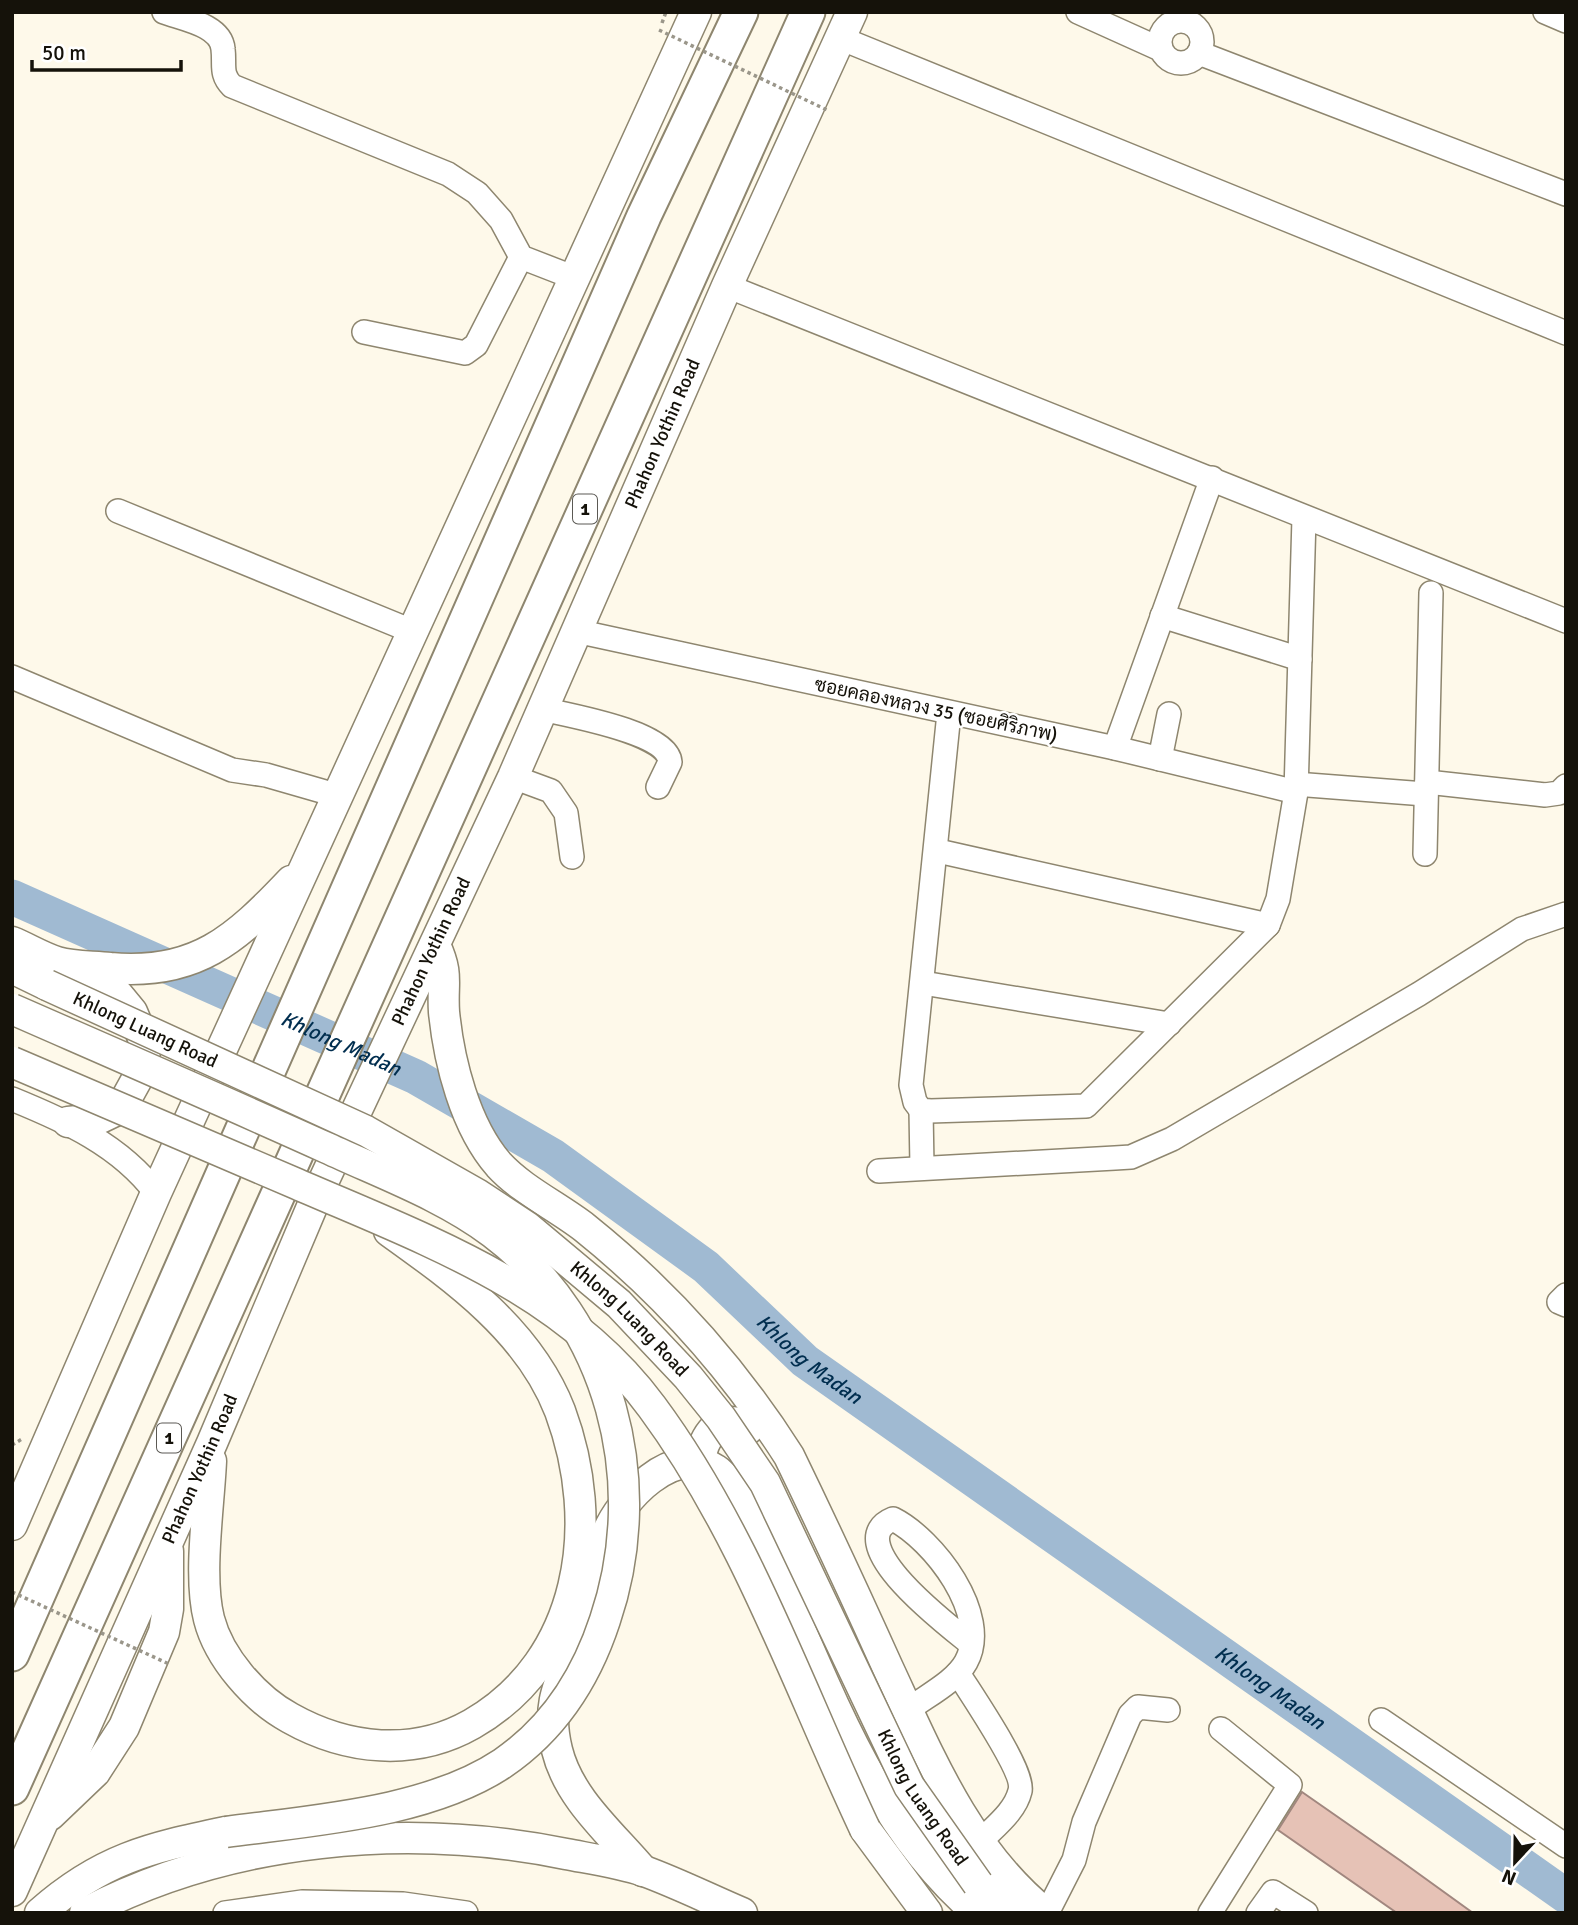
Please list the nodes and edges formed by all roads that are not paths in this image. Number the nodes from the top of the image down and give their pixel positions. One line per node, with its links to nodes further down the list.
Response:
1 (164, 12): 13 (street)
2 (696, 12): 14 (main road)
3 (741, 12): 68 (highway)
4 (808, 12): 74 (highway, Phahon Yothin Road / 1)
5 (1078, 12): 10 (street)
6 (1545, 12): 8 (street)
7 (1179, 17): 10 (street); 11 (street)
8 (1566, 20)
9 (846, 25): 15 (main road, Phahon Yothin Road / 1); 17 (street)
10 (1160, 49): 11 (street)
11 (1199, 53): 12 (street)
12 (1566, 194)
13 (521, 257): 14 (street); 16 (street)
14 (575, 278): 25 (main road)
15 (727, 286): 18 (street); 24 (main road, Phahon Yothin Road / 1)
16 (364, 332)
17 (1566, 333)
18 (1212, 478): 20 (street); 22 (street)
19 (118, 511): 25 (street)
20 (1304, 518): 23 (street); 26 (street)
21 (1432, 593): 37 (street)
22 (1162, 616): 26 (street); 31 (street)
23 (1566, 621)
24 (576, 631): 28 (main road, Phahon Yothin Road / 1); 29 (street, ซอยคลองหลวง 35 (ซอยศิริภาพ))
25 (414, 632): 38 (main road)
26 (1300, 659): 36 (street)
27 (12, 677): 38 (street)
28 (542, 709): 33 (main road, Phahon Yothin Road / 1); 35 (street)
29 (950, 713): 31 (street, ซอยคลองหลวง 35 (ซอยศิริภาพ)); 39 (street)
30 (1170, 714): 32 (street)
31 (1115, 748): 32 (street, ซอยคลองหลวง 35 (ซอยศิริภาพ))
32 (1160, 759): 36 (street, ซอยคลองหลวง 35 (ซอยศิริภาพ))
33 (513, 777): 41 (street); 46 (main road, Phahon Yothin Road / 1)
34 (1566, 786): 37 (street, ซอยคลองหลวง 35 (ซอยศิริภาพ))
35 (658, 787)
36 (1296, 788): 37 (street, ซอยคลองหลวง 35 (ซอยศิริภาพ)); 44 (street)
37 (1426, 788): 40 (street)
38 (340, 796): 42 (main road)
39 (938, 851): 44 (street); 49 (street)
40 (1425, 854)
41 (572, 856)
42 (310, 860): 48 (main road); 58 (main road)
43 (1566, 914): 56 (street)
44 (1268, 925): 51 (street)
45 (12, 942): 48 (main road)
46 (435, 945): 62 (main road, Phahon Yothin Road / 1); 66 (main road)
47 (12, 969): 48 (main road)
48 (52, 974): 55 (main road); 79 (main road, Khlong Luang Road, bridge)
49 (923, 983): 51 (street); 54 (street)
50 (12, 1009): 81 (main road, bridge)
51 (1169, 1024): 54 (street)
52 (12, 1062): 59 (main road, bridge)
53 (12, 1099): 55 (street)
54 (921, 1110): 56 (street)
55 (68, 1122): 58 (street)
56 (922, 1167): 57 (street)
57 (879, 1171)
58 (156, 1193): 64 (main road)
59 (365, 1214): 62 (main road, bridge); 86 (main road, bridge)
60 (1566, 1295): 61 (street)
61 (1566, 1306)
62 (212, 1443): 78 (main road, Phahon Yothin Road / 1)
63 (699, 1463): 66 (main road); 77 (main road); 79 (main road)
64 (25, 1471): 65 (main road)
65 (12, 1525)
66 (830, 1542): 70 (main road)
67 (971, 1644): 67 (street); 69 (street)
68 (12, 1654)
69 (958, 1673): 70 (street); 75 (street)
70 (908, 1710): 75 (main road)
71 (1168, 1710): 88 (street)
72 (1381, 1720): 76 (street)
73 (1221, 1729): 89 (street)
74 (12, 1788)
75 (980, 1842): 88 (main road)
76 (1566, 1846)
77 (643, 1871): 82 (main road); 85 (main road)
78 (12, 1891)
79 (978, 1898): 87 (main road, Khlong Luang Road)
80 (330, 1908): 83 (street); 84 (street)
81 (40, 1913)
82 (86, 1913)
83 (225, 1913)
84 (466, 1913)
85 (742, 1913)
86 (927, 1913)
87 (1010, 1913)
88 (1046, 1913)
89 (1210, 1913)
90 (1258, 1913): 91 (street)
91 (1306, 1913)

